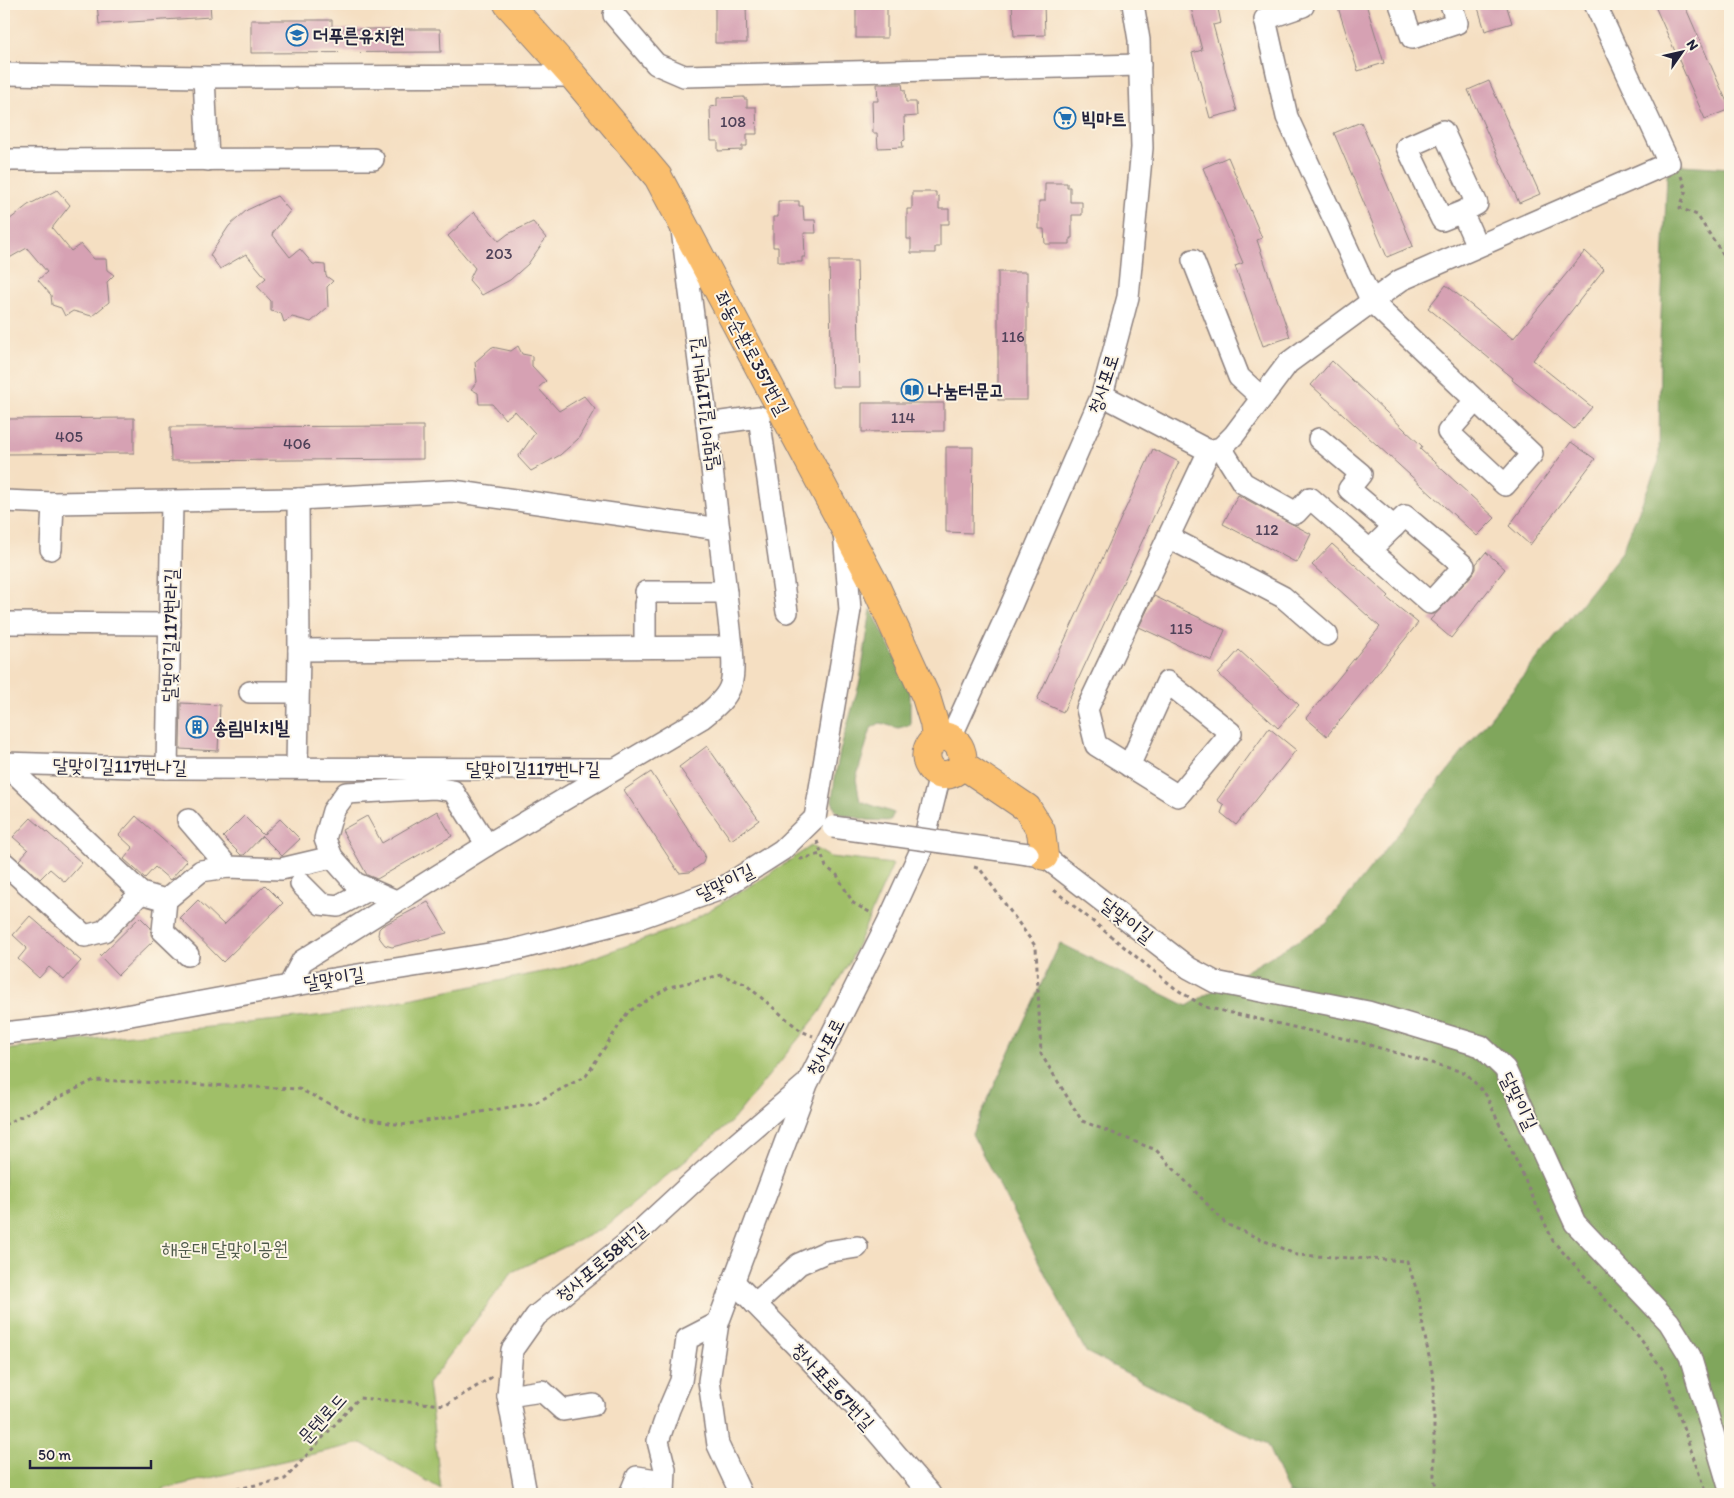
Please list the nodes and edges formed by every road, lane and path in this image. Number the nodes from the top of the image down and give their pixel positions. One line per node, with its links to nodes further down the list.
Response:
1 (508, 4): 11 (main road, 좌동순환로357번길)
2 (1132, 4): 9 (street, 청사포로)
3 (1303, 4): 7 (street)
4 (1400, 4): 5 (street)
5 (1451, 4)
6 (1595, 4): 19 (street)
7 (1262, 11): 22 (street)
8 (614, 15): 9 (street)
9 (1140, 65): 23 (street, 청사포로)
10 (4, 74): 12 (street)
11 (574, 76): 12 (street); 18 (main road, 좌동순환로357번길)
12 (204, 77): 15 (street)
13 (373, 159): 15 (street)
14 (4, 160): 15 (street)
15 (208, 160)
16 (1683, 184): 21 (path)
17 (1462, 212): 19 (street)
18 (681, 222): 26 (street, 달맞이길117번나길); 33 (main road, 좌동순환로357번길)
19 (1477, 246): 22 (street)
20 (1193, 260): 24 (street)
21 (1730, 263)
22 (1372, 302): 24 (street); 25 (street)
23 (1102, 395): 28 (street); 49 (street, 청사포로)
24 (1262, 398): 28 (street)
25 (1476, 401)
26 (707, 424): 35 (street, 달맞이길117번나길); 40 (street)
27 (1319, 439): 34 (street)
28 (1215, 449): 36 (street); 38 (street)
29 (298, 499): 31 (street); 35 (street); 46 (street)
30 (4, 500): 32 (street)
31 (172, 502): 32 (street); 42 (street, 달맞이길117번라길)
32 (53, 503): 37 (street)
33 (844, 523): 49 (main road, 좌동순환로357번길); 57 (street)
34 (1394, 527): 38 (street); 38 (street)
35 (719, 528): 39 (street, 달맞이길117번나길)
36 (1168, 537): 43 (street); 51 (street)
37 (51, 549)
38 (1370, 550)
39 (726, 592): 44 (street); 45 (street, 달맞이길117번나길)
40 (787, 612)
41 (4, 623): 42 (street)
42 (170, 624): 53 (street, 달맞이길117번라길)
43 (1327, 635)
44 (645, 647): 45 (street); 46 (street)
45 (732, 647): 54 (street, 달맞이길117번나길)
46 (299, 650): 48 (street)
47 (250, 692): 48 (street)
48 (298, 692): 52 (street)
49 (943, 738): 55 (main road); 55 (main road)
50 (4, 763): 53 (street, 달맞이길117번나길); 70 (street)
51 (1129, 766): 51 (street)
52 (297, 767): 53 (street, 달맞이길117번나길); 54 (street, 달맞이길117번나길)
53 (167, 768)
54 (615, 769): 59 (street, 달맞이길)
55 (952, 770): 61 (main road); 78 (street, 청사포로)
56 (188, 820): 66 (street)
57 (824, 822): 61 (street, 달맞이길, bridge); 75 (street, 달맞이길)
58 (816, 841): 60 (path)
59 (487, 845): 62 (street); 72 (street, 달맞이길)
60 (821, 854): 63 (path); 73 (path)
61 (1036, 855): 89 (street, 달맞이길)
62 (332, 857): 66 (street); 69 (street)
63 (801, 859)
64 (4, 863): 70 (street)
65 (972, 866): 96 (path)
66 (228, 867): 71 (street)
67 (301, 884): 69 (street)
68 (1050, 886): 97 (path)
69 (369, 889): 72 (street)
70 (141, 893): 71 (street)
71 (166, 900): 74 (street)
72 (396, 901): 75 (street, 달맞이길)
73 (868, 912)
74 (188, 954)
75 (289, 986): 76 (street, 달맞이길)
76 (4, 1033)
77 (813, 1036): 79 (path)
78 (807, 1084): 81 (street, 청사포로); 84 (street, 청사포로58번길)
79 (4, 1125)
80 (857, 1247): 82 (street)
81 (733, 1281): 82 (street, 청사포로67번길); 83 (street, 청사포로)
82 (755, 1304): 95 (street, 청사포로67번길)
83 (718, 1323): 88 (street); 94 (street, 청사포로)
84 (510, 1366): 85 (street, 청사포로58번길); 91 (path, 문텐로드)
85 (508, 1396): 86 (street); 92 (street, 청사포로58번길)
86 (593, 1405)
87 (4, 1484): 90 (path)
88 (664, 1488): 93 (street)
89 (1730, 1490)
90 (10, 1494)
91 (213, 1494)
92 (526, 1494)
93 (630, 1494)
94 (741, 1494)
95 (930, 1494)
96 (1437, 1494)
97 (1706, 1494)

